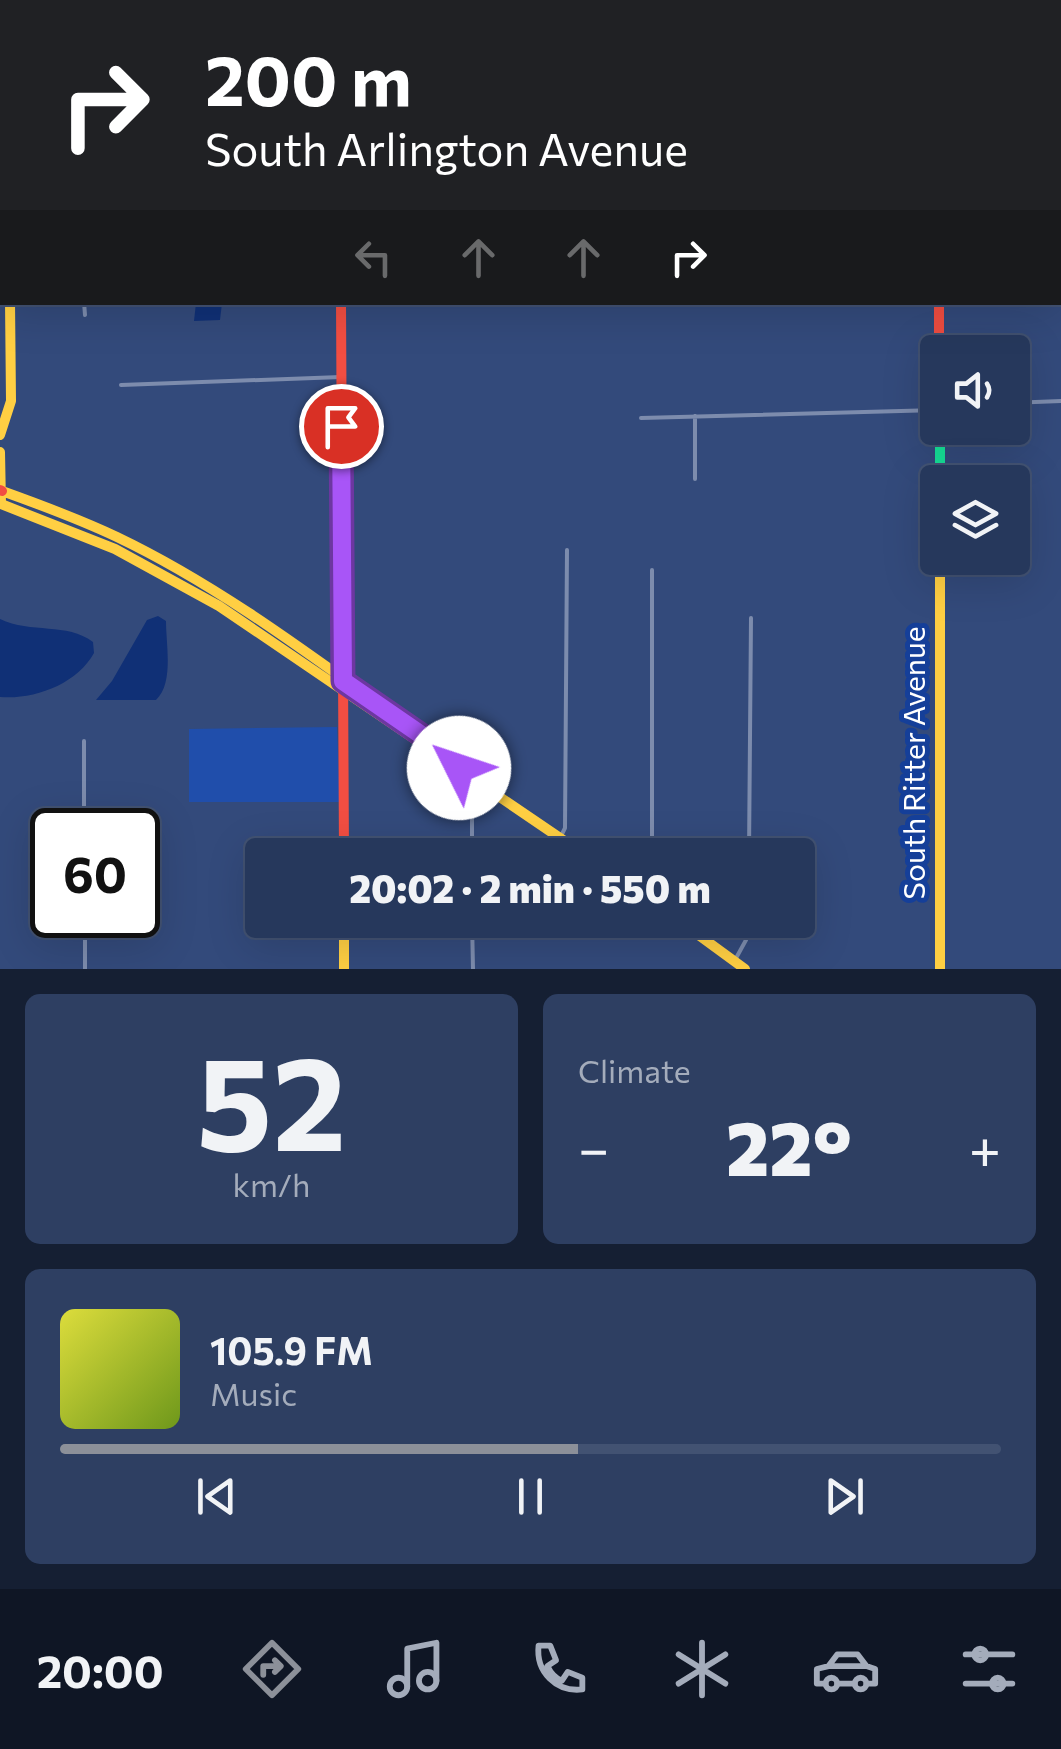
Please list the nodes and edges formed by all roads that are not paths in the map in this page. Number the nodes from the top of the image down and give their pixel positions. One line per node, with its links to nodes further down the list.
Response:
1 (10, 305): 14 (main road)
2 (84, 305): 5 (street)
3 (341, 305): 7 (main road)
4 (939, 305): 6 (main road)
5 (84, 314)
6 (939, 335)
7 (341, 377): 8 (street); 23 (main road)
8 (121, 385)
9 (1061, 401): 10 (street)
10 (1030, 402)
11 (920, 410): 12 (street)
12 (694, 416): 13 (street); 16 (street)
13 (641, 418)
14 (0, 435)
15 (0, 452): 17 (main road)
16 (695, 479)
17 (1, 490): 18 (main road); 23 (main road)
18 (1, 504): 23 (main road)
19 (567, 550): 29 (street)
20 (652, 570): 30 (street)
21 (940, 575): 43 (main road, South Ritter Avenue)
22 (751, 618): 31 (street)
23 (343, 686): 25 (main road); 27 (main road)
24 (84, 741): 26 (street)
25 (477, 780): 28 (street); 29 (main road)
26 (84, 808)
27 (344, 838)
28 (472, 838)
29 (560, 838)
30 (652, 838)
31 (748, 838)
32 (85, 938): 38 (street)
33 (344, 938): 39 (main road)
34 (472, 938): 40 (street)
35 (703, 938): 37 (main road)
36 (746, 938): 37 (street)
37 (734, 960): 41 (main road); 42 (main road)
38 (86, 969)
39 (344, 969)
40 (473, 969)
41 (745, 969)
42 (753, 969)
43 (940, 969)

